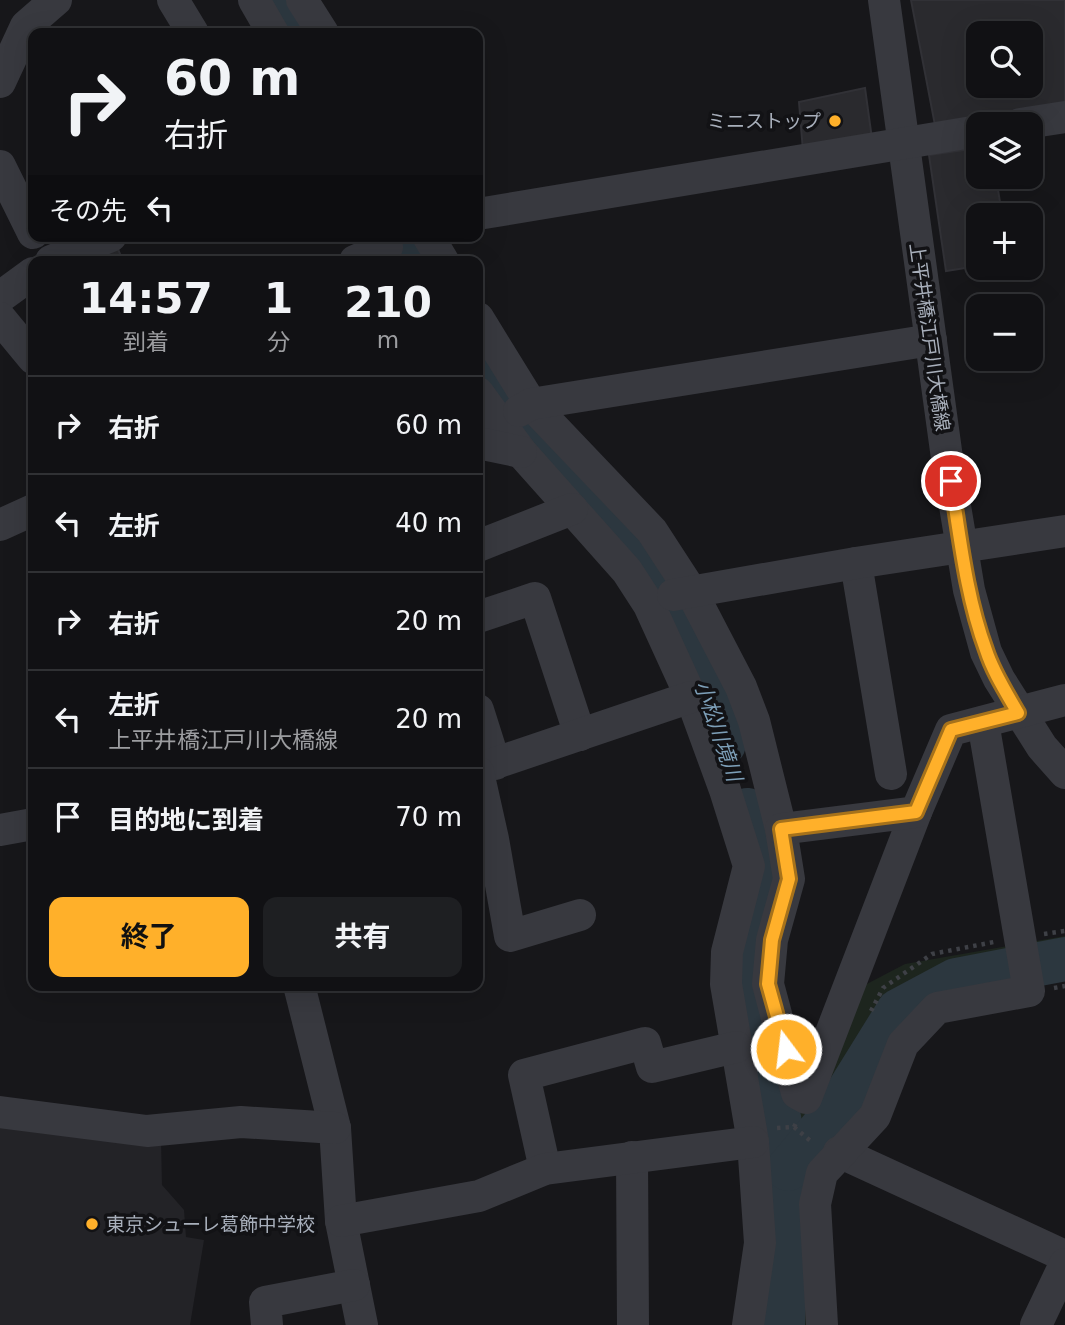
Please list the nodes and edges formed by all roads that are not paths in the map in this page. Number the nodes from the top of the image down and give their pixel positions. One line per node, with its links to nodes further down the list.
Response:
1 (173, 0): 6 (street)
2 (254, 0): 7 (street)
3 (302, 0): 8 (street)
4 (884, 0): 13 (street, 上平井橋江戸川大橋線)
5 (51, 2): 9 (street)
6 (190, 28)
7 (271, 28)
8 (320, 28)
9 (0, 82)
10 (1065, 117): 11 (street)
11 (1043, 120)
12 (966, 133): 13 (street)
13 (904, 143): 15 (street); 25 (street, 上平井橋江戸川大橋線)
14 (0, 166): 16 (street)
15 (483, 213)
16 (28, 222)
17 (96, 242): 19 (street)
18 (385, 243): 20 (street)
19 (61, 256)
20 (363, 256)
21 (28, 276): 22 (street)
22 (0, 297)
23 (0, 318): 26 (street)
24 (483, 336): 28 (street)
25 (930, 340): 28 (street); 34 (street, 上平井橋江戸川大橋線)
26 (28, 352)
27 (483, 398): 28 (street)
28 (507, 420): 29 (street); 36 (street)
29 (572, 509): 33 (street); 36 (street)
30 (28, 512): 31 (street)
31 (0, 525)
32 (1065, 531): 34 (street)
33 (483, 544)
34 (962, 547): 35 (street); 40 (street, 上平井橋江戸川大橋線)
35 (856, 563): 36 (street); 45 (street)
36 (672, 597): 38 (street); 46 (street)
37 (483, 615): 42 (street)
38 (691, 697): 42 (street); 46 (street)
39 (1065, 700): 40 (street)
40 (1018, 713): 41 (street); 44 (street, 上平井橋江戸川大橋線)
41 (983, 722): 47 (street); 57 (street)
42 (580, 735): 43 (street)
43 (483, 768): 51 (street)
44 (1065, 773)
45 (891, 774)
46 (745, 783): 49 (street); 53 (street)
47 (916, 812): 49 (street); 49 (street)
48 (28, 825): 50 (street)
49 (781, 829)
50 (0, 830)
51 (580, 915)
52 (301, 991): 55 (street)
53 (737, 1047): 56 (street); 59 (street)
54 (0, 1112): 55 (street)
55 (335, 1128): 60 (street)
56 (752, 1142): 58 (street); 67 (street)
57 (839, 1152): 61 (street); 68 (street)
58 (632, 1157): 59 (street); 66 (street)
59 (545, 1168): 60 (street)
60 (341, 1221): 63 (street)
61 (1065, 1256)
62 (1065, 1264): 69 (street)
63 (354, 1285): 64 (street); 65 (street)
64 (267, 1325)
65 (362, 1325)
66 (633, 1325)
67 (748, 1325)
68 (822, 1325)
69 (1036, 1325)

